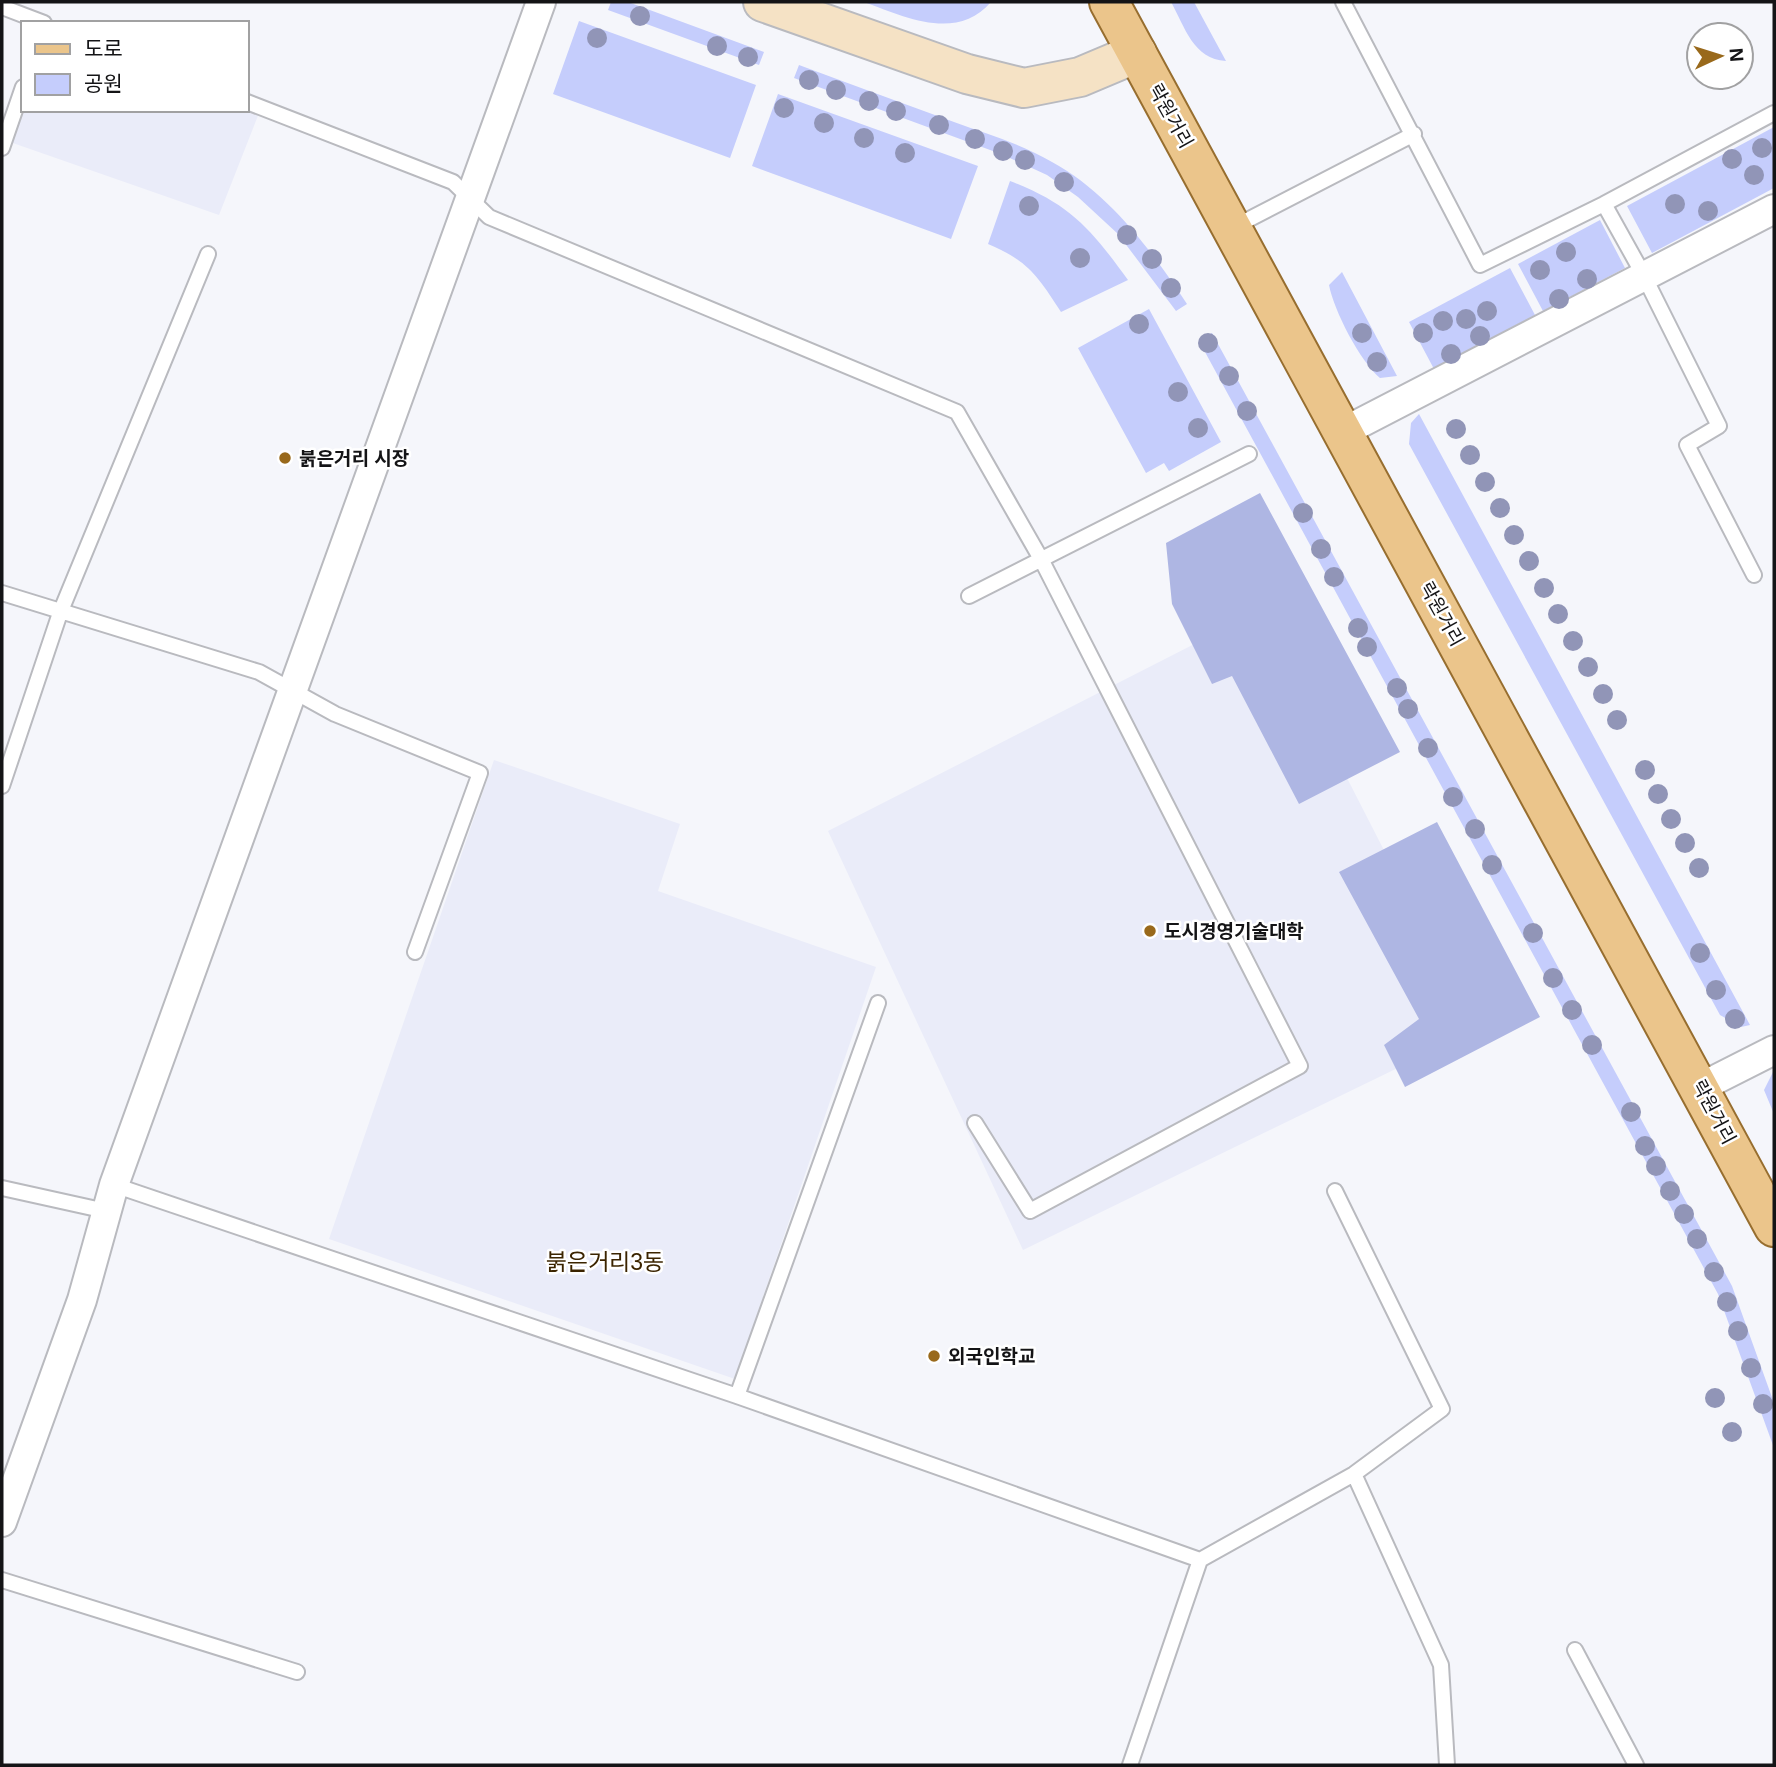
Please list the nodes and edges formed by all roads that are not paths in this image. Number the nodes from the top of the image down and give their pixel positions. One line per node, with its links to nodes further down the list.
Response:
1 (541, 2): 13 (street)
2 (763, 2): 7 (street)
3 (1109, 2): 7 (main road, 락원거리)
4 (1343, 2): 11 (lane)
5 (2, 7): 6 (lane)
6 (39, 21)
7 (1136, 52): 16 (main road, 락원거리)
8 (21, 93): 12 (lane)
9 (248, 102): 13 (lane)
10 (1774, 113): 14 (lane)
11 (1415, 134): 14 (lane); 16 (lane)
12 (2, 148)
13 (471, 199): 21 (lane); 26 (street)
14 (1604, 204): 18 (lane)
15 (1774, 209): 18 (street)
16 (1232, 228): 19 (main road, 락원거리)
17 (208, 254): 25 (lane)
18 (1643, 274): 19 (street); 22 (lane)
19 (1343, 432): 31 (main road, 락원거리)
20 (1249, 454): 21 (lane)
21 (1041, 559): 24 (lane); 32 (lane)
22 (1754, 575)
23 (2, 593): 25 (lane)
24 (969, 596)
25 (60, 612): 26 (lane); 27 (lane)
26 (292, 689): 28 (lane); 35 (street)
27 (2, 786)
28 (415, 952)
29 (878, 1003): 37 (lane)
30 (1774, 1050): 31 (street)
31 (1701, 1087): 36 (main road, 락원거리)
32 (975, 1123)
33 (2, 1188): 35 (lane)
34 (1335, 1191): 38 (lane)
35 (110, 1198): 37 (lane); 39 (street)
36 (1774, 1227)
37 (737, 1396): 40 (lane)
38 (1354, 1474): 40 (lane); 45 (lane)
39 (2, 1522)
40 (1200, 1560): 44 (lane)
41 (2, 1580): 43 (lane)
42 (1575, 1650): 46 (lane)
43 (297, 1672)
44 (1130, 1765)
45 (1447, 1765)
46 (1636, 1765)

